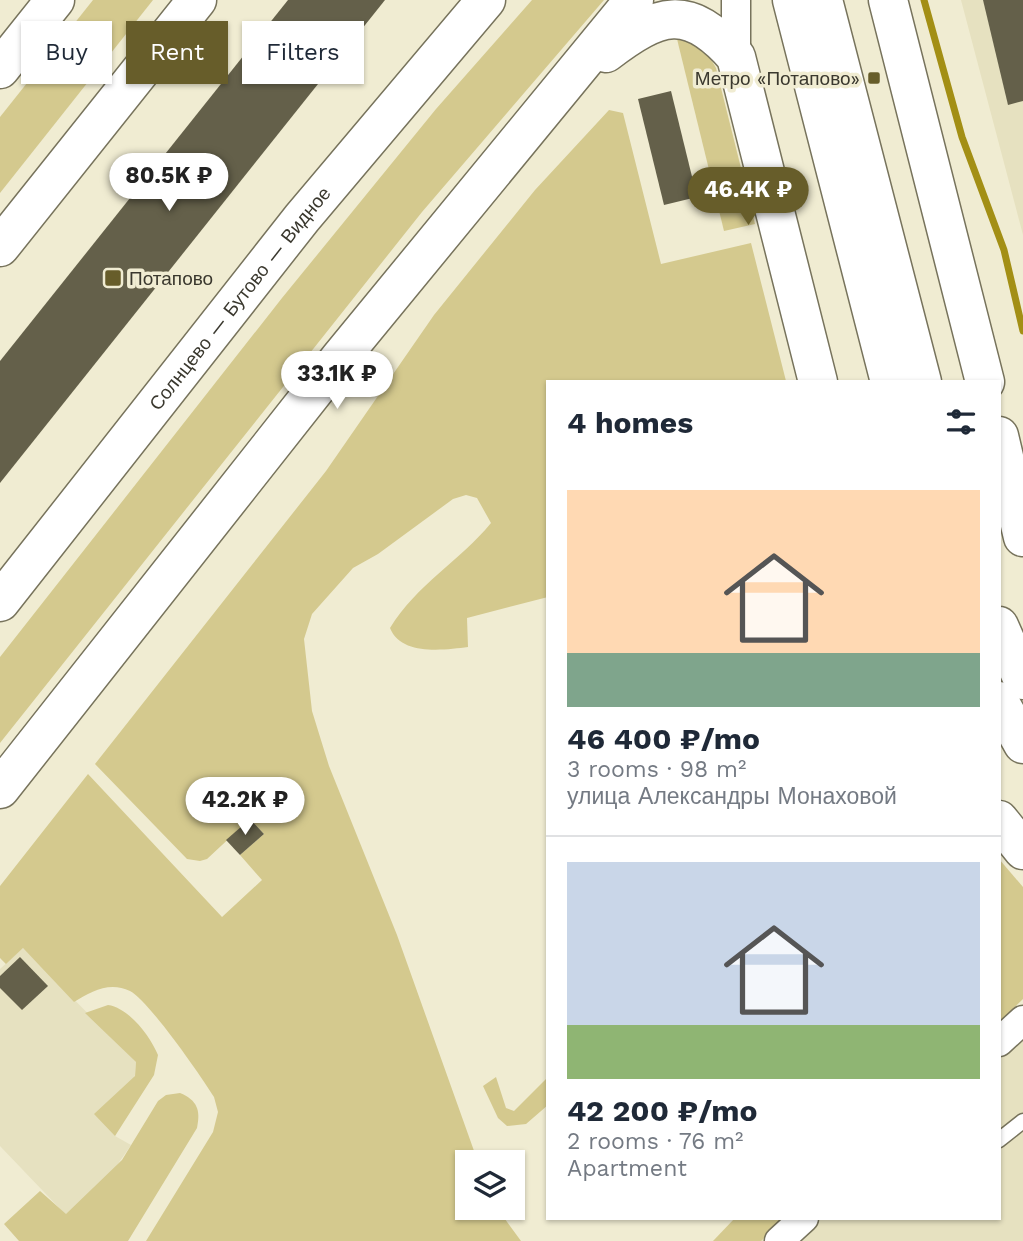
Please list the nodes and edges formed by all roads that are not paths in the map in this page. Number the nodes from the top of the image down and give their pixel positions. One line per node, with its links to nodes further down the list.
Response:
1 (55, 0): 10 (main road)
2 (197, 0): 12 (main road)
3 (486, 0): 19 (main road, Солнцево — Бутово — Видное)
4 (634, 0): 11 (main road)
5 (736, 0): 9 (street)
6 (792, 0): 14 (main road)
7 (824, 0): 15 (main road)
8 (888, 0): 16 (main road)
9 (736, 57): 11 (main road); 13 (main road)
10 (0, 69)
11 (558, 91): 24 (main road)
12 (0, 247)
13 (817, 380)
14 (911, 380)
15 (911, 380)
16 (984, 380)
17 (1001, 444): 18 (main road)
18 (1023, 537)
19 (0, 602)
20 (1001, 630): 21 (main road)
21 (1023, 680)
22 (1001, 705): 23 (main road)
23 (1023, 744)
24 (0, 789)
25 (1001, 822): 26 (main road)
26 (1023, 850)
27 (1023, 1020): 28 (street)
28 (1001, 1040)
29 (1023, 1121): 30 (lane)
30 (1001, 1138)
31 (802, 1220): 32 (street)
32 (779, 1241)

